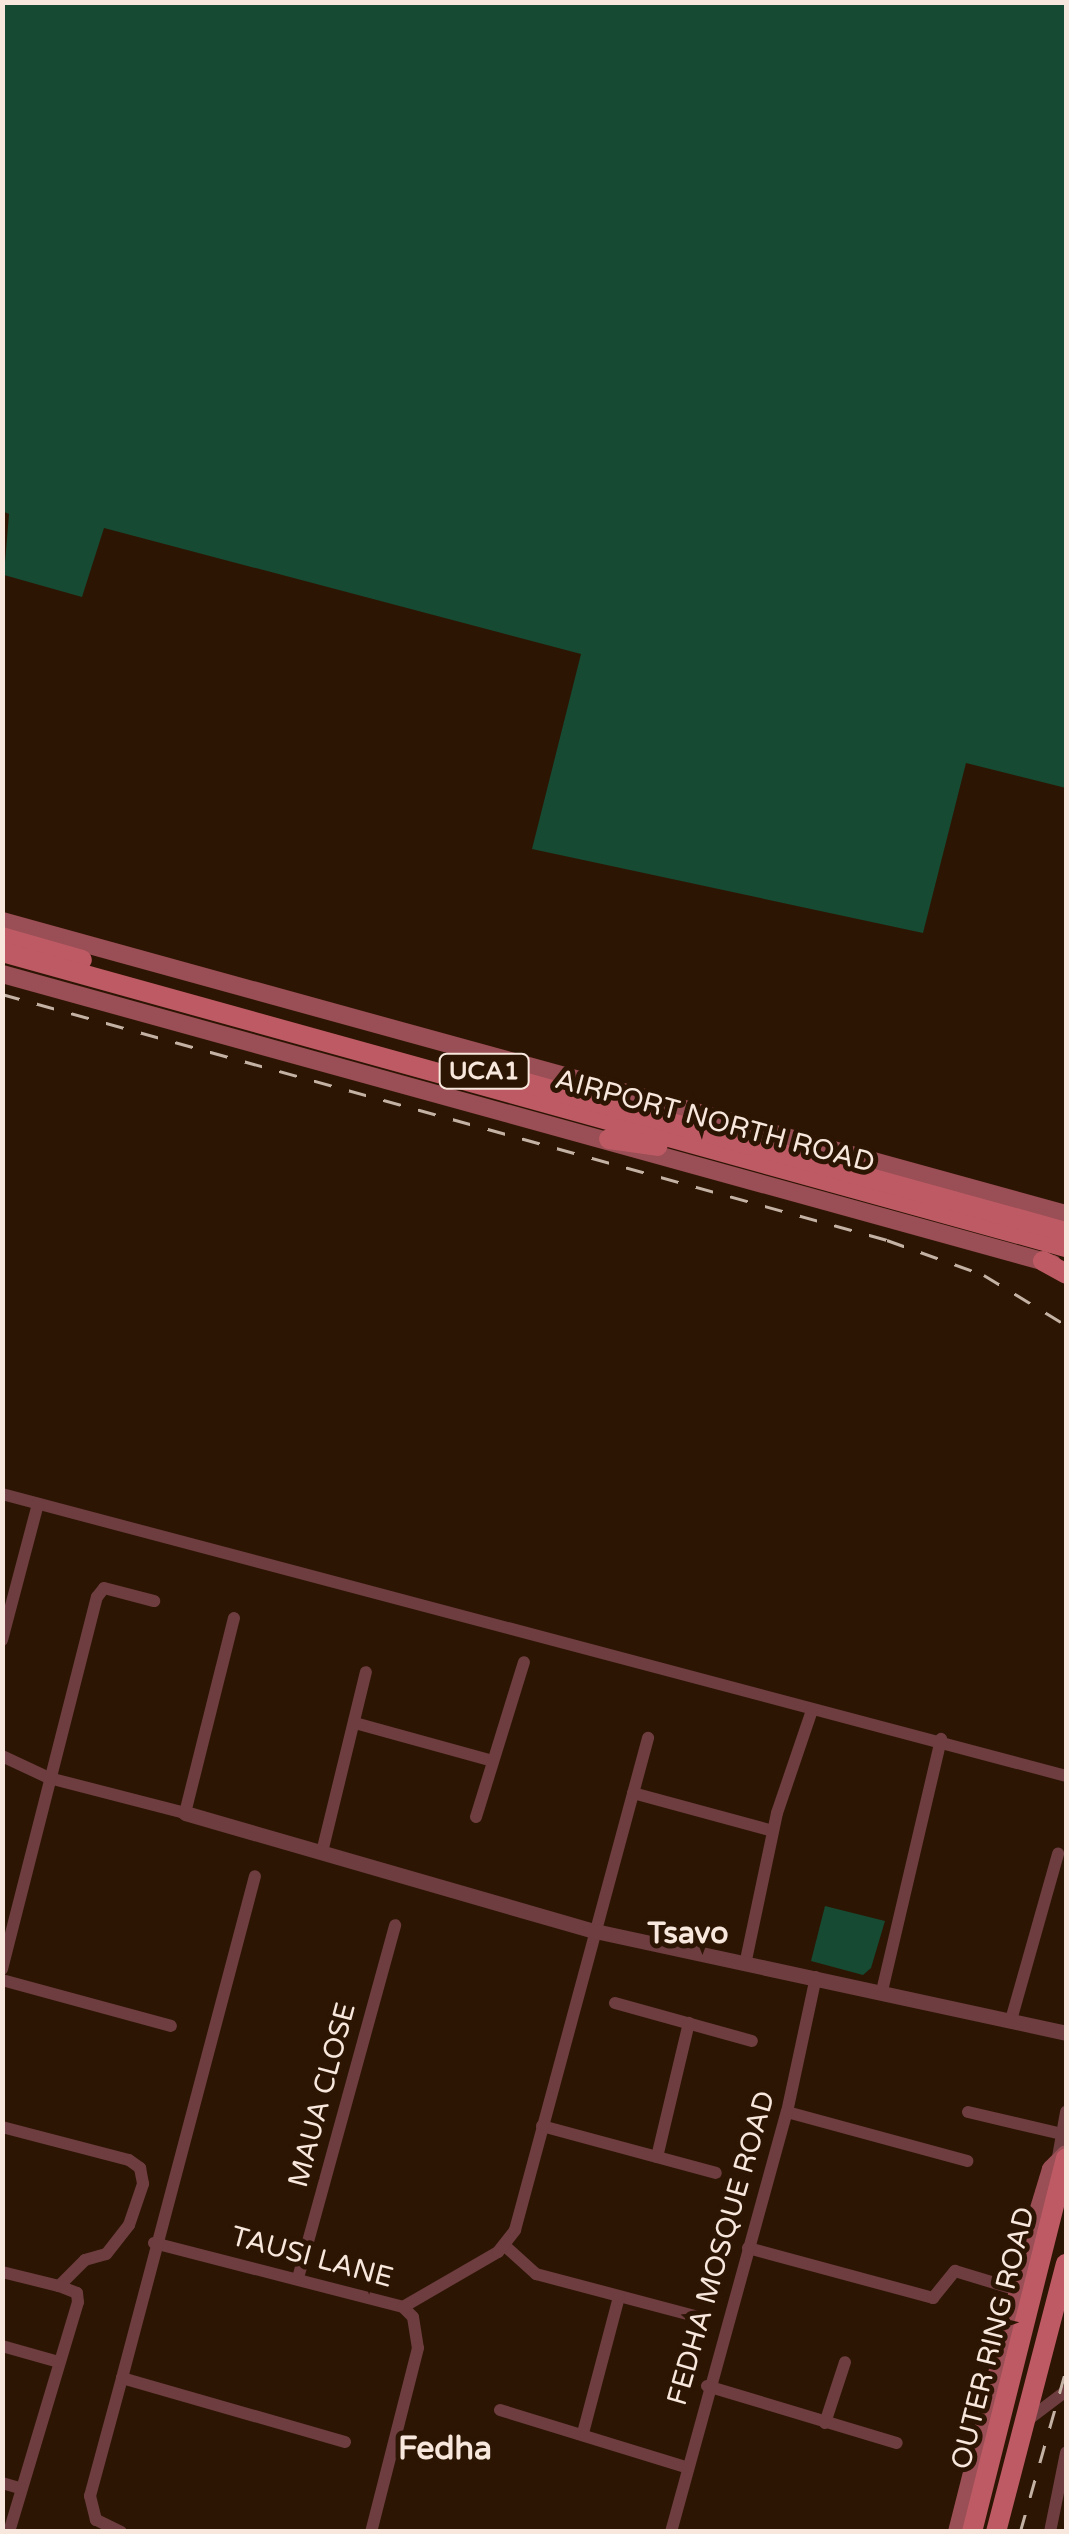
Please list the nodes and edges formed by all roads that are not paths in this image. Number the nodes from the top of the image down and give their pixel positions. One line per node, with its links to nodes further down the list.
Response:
1 (2, 921): 8 (main road, AIRPORT NORTH ROAD / UCA1)
2 (2, 937): 7 (main road, AIRPORT NORTH ROAD / UCA1)
3 (2, 952): 6 (main road, AIRPORT NORTH ROAD / UCA1)
4 (2, 974): 5 (main road, AIRPORT NORTH ROAD / UCA1)
5 (608, 1138): 6 (main road); 11 (main road, AIRPORT NORTH ROAD / UCA1)
6 (758, 1162): 7 (main road, AIRPORT NORTH ROAD / UCA1)
7 (964, 1210): 9 (main road, AIRPORT NORTH ROAD / UCA1); 10 (main road, AIRPORT NORTH ROAD / UCA1)
8 (1066, 1214)
9 (1066, 1232)
10 (1066, 1247)
11 (1044, 1261): 12 (main road)
12 (1066, 1270)
13 (2, 1494): 14 (street)
14 (38, 1504): 17 (street); 20 (street)
15 (154, 1602): 27 (street)
16 (234, 1618): 29 (street)
17 (2, 1640)
18 (524, 1662): 25 (street)
19 (366, 1672): 21 (street)
20 (812, 1710): 23 (street); 31 (street)
21 (355, 1724): 25 (street); 32 (street)
22 (648, 1738): 28 (street)
23 (941, 1739): 26 (street); 41 (street)
24 (2, 1756): 27 (street)
25 (494, 1761): 30 (street)
26 (1066, 1776)
27 (49, 1778): 29 (street); 38 (street)
28 (633, 1793): 31 (street); 36 (street)
29 (185, 1813): 32 (street)
30 (476, 1817)
31 (773, 1831): 37 (street)
32 (322, 1848): 36 (street)
33 (1058, 1854): 43 (street)
34 (255, 1876): 58 (street)
35 (395, 1925): 63 (street, MAUA CLOSE)
36 (596, 1931): 37 (street); 51 (street)
37 (746, 1960): 39 (street)
38 (2, 1969)
39 (816, 1977): 41 (street); 48 (street, FEDHA MOSQUE ROAD)
40 (2, 1980): 45 (street)
41 (882, 1991): 43 (street)
42 (615, 2003): 44 (street)
43 (1012, 2020): 46 (street)
44 (690, 2023): 47 (street); 54 (street)
45 (171, 2026)
46 (1066, 2034)
47 (752, 2040)
48 (787, 2112): 56 (street); 60 (street, FEDHA MOSQUE ROAD)
49 (968, 2112): 53 (street)
50 (1066, 2112): 53 (street)
51 (542, 2126): 54 (street); 59 (street)
52 (2, 2127): 64 (street)
53 (1062, 2134): 55 (street)
54 (657, 2157): 57 (street)
55 (1064, 2157): 65 (main road); 91 (main road, OUTER RING ROAD)
56 (967, 2161)
57 (716, 2172)
58 (154, 2243): 63 (street, TAUSI LANE); 72 (street)
59 (505, 2246): 66 (street); 67 (street)
60 (748, 2248): 65 (street); 73 (street, FEDHA MOSQUE ROAD)
61 (1066, 2264): 77 (main road, OUTER RING ROAD)
62 (2, 2272): 64 (street)
63 (298, 2278): 67 (street, TAUSI LANE)
64 (60, 2286): 70 (street)
65 (1021, 2290): 90 (main road)
66 (619, 2297): 68 (street); 78 (street)
67 (403, 2307): 89 (street, TAUSI LANE)
68 (702, 2318)
69 (2, 2346): 70 (street)
70 (59, 2362): 85 (street)
71 (845, 2362): 76 (street)
72 (122, 2378): 79 (street); 88 (street)
73 (707, 2386): 76 (street); 82 (street, FEDHA MOSQUE ROAD)
74 (1066, 2391): 77 (street)
75 (500, 2410): 78 (street)
76 (825, 2422): 80 (street)
77 (1025, 2422): 92 (main road, OUTER RING ROAD)
78 (583, 2433): 82 (street)
79 (345, 2442)
80 (897, 2444)
81 (1066, 2453): 83 (street)
82 (686, 2466): 86 (street, FEDHA MOSQUE ROAD)
83 (1063, 2477): 93 (street)
84 (2, 2483): 85 (street)
85 (20, 2488): 87 (street)
86 (672, 2531)
87 (9, 2532)
88 (121, 2532)
89 (372, 2532)
90 (957, 2532)
91 (972, 2532)
92 (996, 2532)
93 (1050, 2532)

